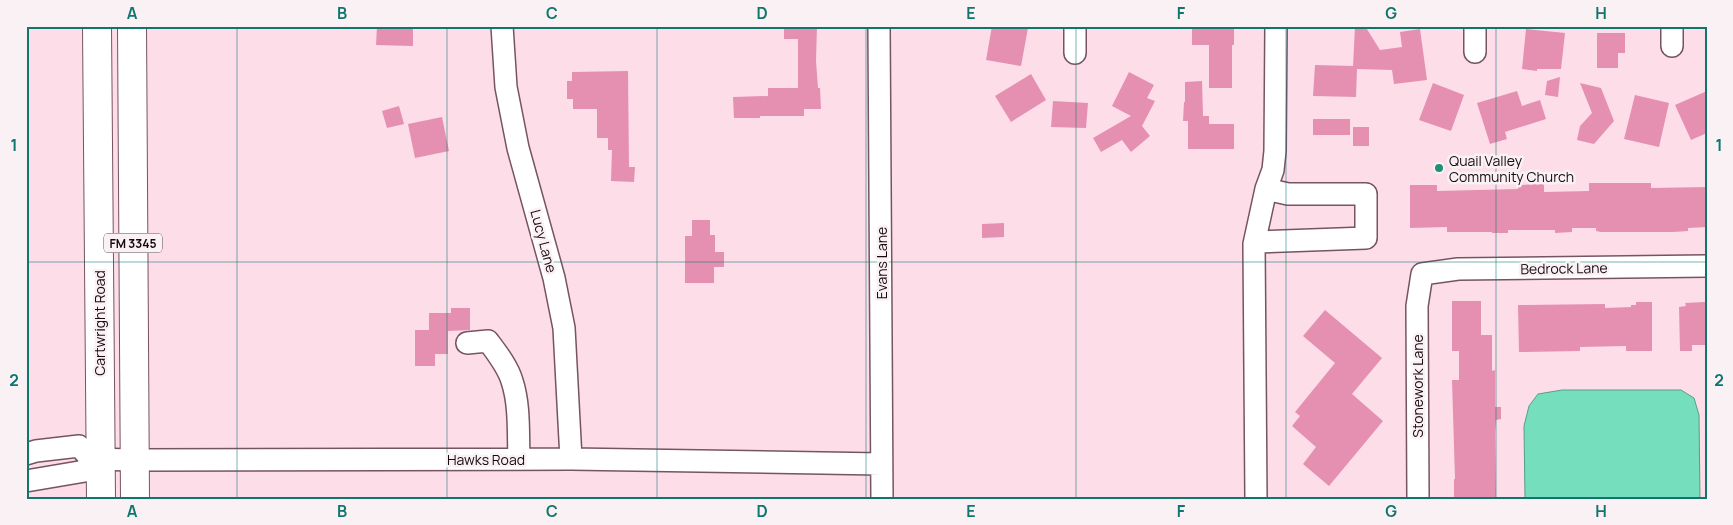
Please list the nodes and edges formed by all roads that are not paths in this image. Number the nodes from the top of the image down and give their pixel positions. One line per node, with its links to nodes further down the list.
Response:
1 (97, 26): 17 (main road, Cartwright Road / FM 3345)
2 (132, 26): 19 (main road, FM 3345)
3 (502, 26): 16 (street, Lucy Lane)
4 (879, 26): 20 (street, Evans Lane)
5 (1075, 26): 9 (street)
6 (1276, 26): 10 (street)
7 (1475, 26): 8 (street)
8 (1475, 52)
9 (1075, 53)
10 (1266, 189): 11 (street); 11 (street)
11 (1255, 242): 25 (street)
12 (1707, 266): 13 (street, Bedrock Lane)
13 (1422, 274): 26 (street, Stonework Lane)
14 (467, 343): 18 (street)
15 (26, 454): 17 (street)
16 (571, 458): 18 (street, Hawks Road); 20 (street, Hawks Road)
17 (95, 459): 19 (street, Hawks Road); 21 (street); 22 (main road, Cartwright Road / FM 3345)
18 (519, 459): 19 (street, Hawks Road)
19 (134, 460): 23 (main road, FM 3345)
20 (881, 464): 24 (street, Evans Lane)
21 (26, 481)
22 (101, 499)
23 (135, 499)
24 (882, 499)
25 (1256, 499)
26 (1418, 499)

